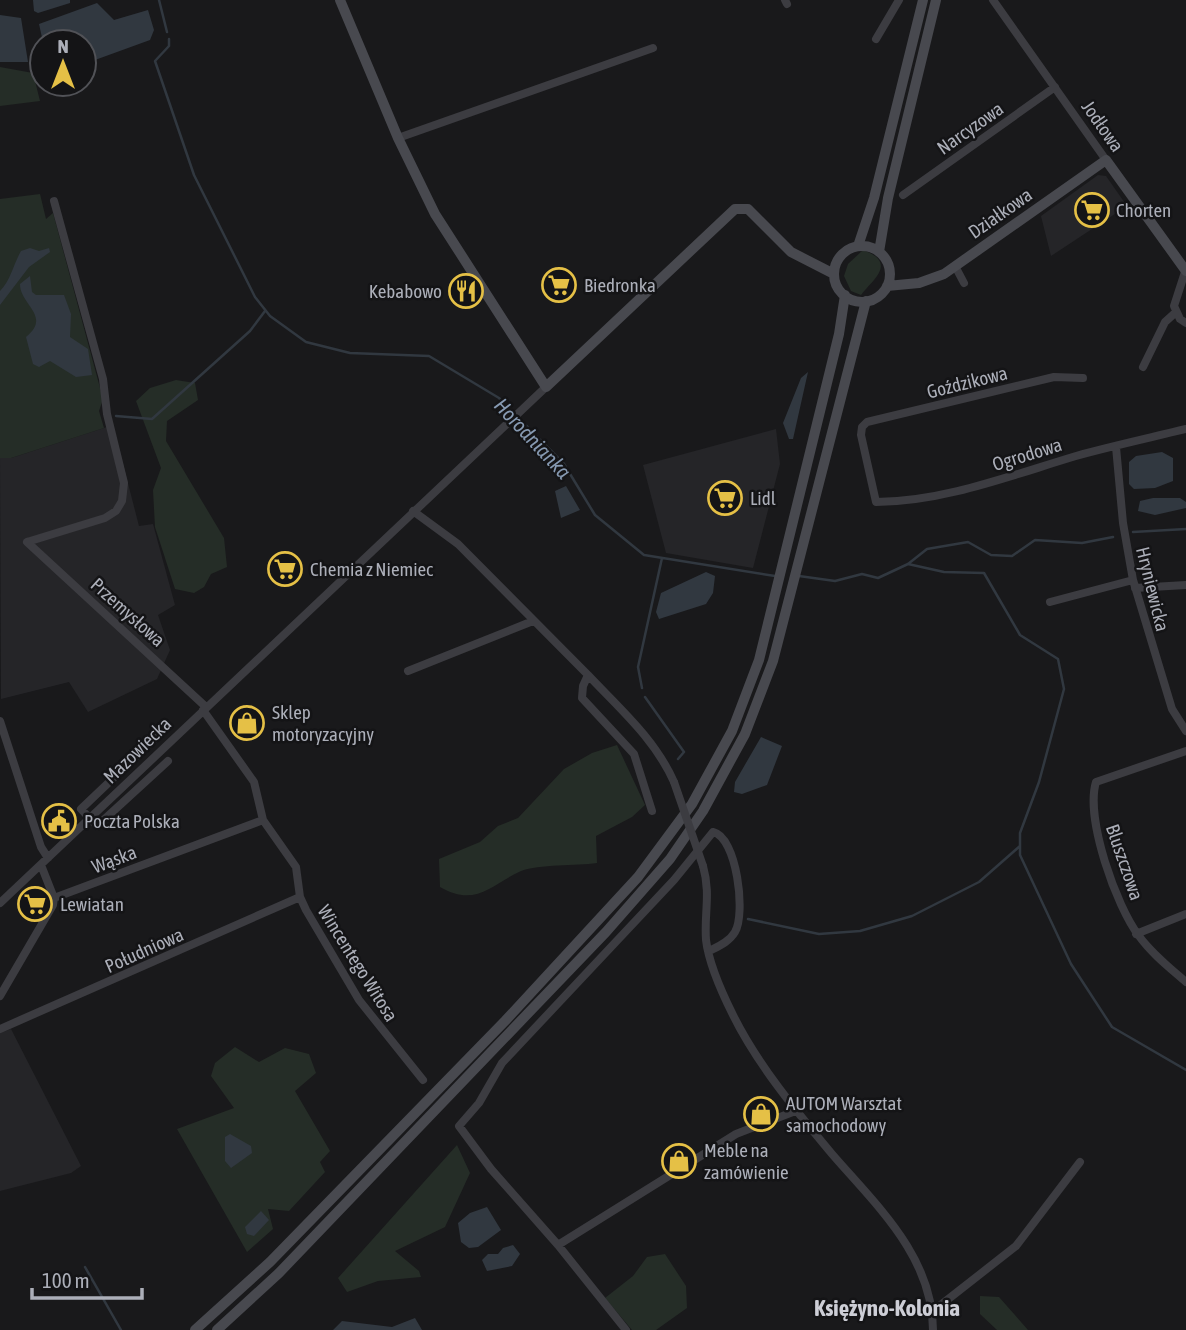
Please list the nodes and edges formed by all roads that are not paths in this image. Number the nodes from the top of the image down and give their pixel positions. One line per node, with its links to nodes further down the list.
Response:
1 (340, 0): 9 (main road)
2 (900, 0): 6 (street)
3 (923, 0): 13 (main road)
4 (936, 0): 14 (main road)
5 (993, 0): 8 (street, Jodłowa)
6 (876, 39)
7 (653, 48): 9 (street)
8 (1055, 87): 10 (street, Jodłowa); 11 (street, Narcyzowa)
9 (398, 138): 30 (main road)
10 (1105, 160): 17 (main road, Działkowa); 19 (main road, Jodłowa)
11 (903, 195)
12 (54, 201): 41 (street, Przemysłowa)
13 (858, 246): 14 (main road); 16 (main road)
14 (879, 252): 18 (main road)
15 (804, 259): 16 (main road); 20 (main road); 30 (main road)
16 (837, 260): 20 (main road)
17 (955, 267): 21 (main road, Działkowa); 22 (street)
18 (889, 273): 21 (main road); 23 (main road)
19 (1186, 273): 26 (street, Jodłowa)
20 (834, 274): 24 (main road)
21 (911, 283): 23 (main road, Działkowa)
22 (964, 283)
23 (887, 286): 25 (main road)
24 (845, 295): 25 (main road); 67 (main road)
25 (866, 301): 68 (main road)
26 (1175, 313): 27 (street); 28 (street)
27 (1186, 323)
28 (1143, 368)
29 (1083, 378): 33 (street, Goździkowa)
30 (546, 387): 34 (street, Mazowiecka)
31 (1186, 429): 32 (street, Ogrodowa)
32 (1116, 447): 33 (street, Ogrodowa); 35 (street, Hryniewicka)
33 (876, 502)
34 (413, 511): 38 (street); 41 (street, Mazowiecka)
35 (1134, 584): 36 (street); 37 (street); 44 (street, Hryniewicka)
36 (1186, 585)
37 (1051, 603)
38 (533, 621): 39 (street); 40 (street)
39 (408, 671)
40 (588, 675): 48 (street); 58 (street, bridge)
41 (204, 709): 49 (street, Mazowiecka); 50 (street, Wincentego Witosa)
42 (0, 721): 45 (street)
43 (167, 727): 49 (street)
44 (1184, 727)
45 (3, 738): 51 (street)
46 (1186, 751): 57 (street, Bluszczowa)
47 (168, 761): 49 (street)
48 (652, 811)
49 (89, 819): 51 (street, Mazowiecka)
50 (263, 820): 53 (street, Wincentego Witosa); 54 (street, Wąska)
51 (48, 858): 52 (street, Mazowiecka)
52 (41, 865): 54 (street); 55 (street, Mazowiecka)
53 (300, 897): 61 (street, Południowa); 62 (street, Wincentego Witosa)
54 (54, 898): 60 (street)
55 (0, 904)
56 (1186, 914): 57 (street)
57 (1136, 934): 59 (street, Bluszczowa)
58 (709, 951): 63 (street); 65 (street)
59 (1186, 982)
60 (0, 996)
61 (0, 1029)
62 (423, 1080)
63 (798, 1110): 65 (street); 66 (street)
64 (1080, 1162): 66 (street)
65 (558, 1245): 69 (street)
66 (933, 1311): 70 (street)
67 (195, 1330)
68 (216, 1330)
69 (626, 1330)
70 (933, 1330)

